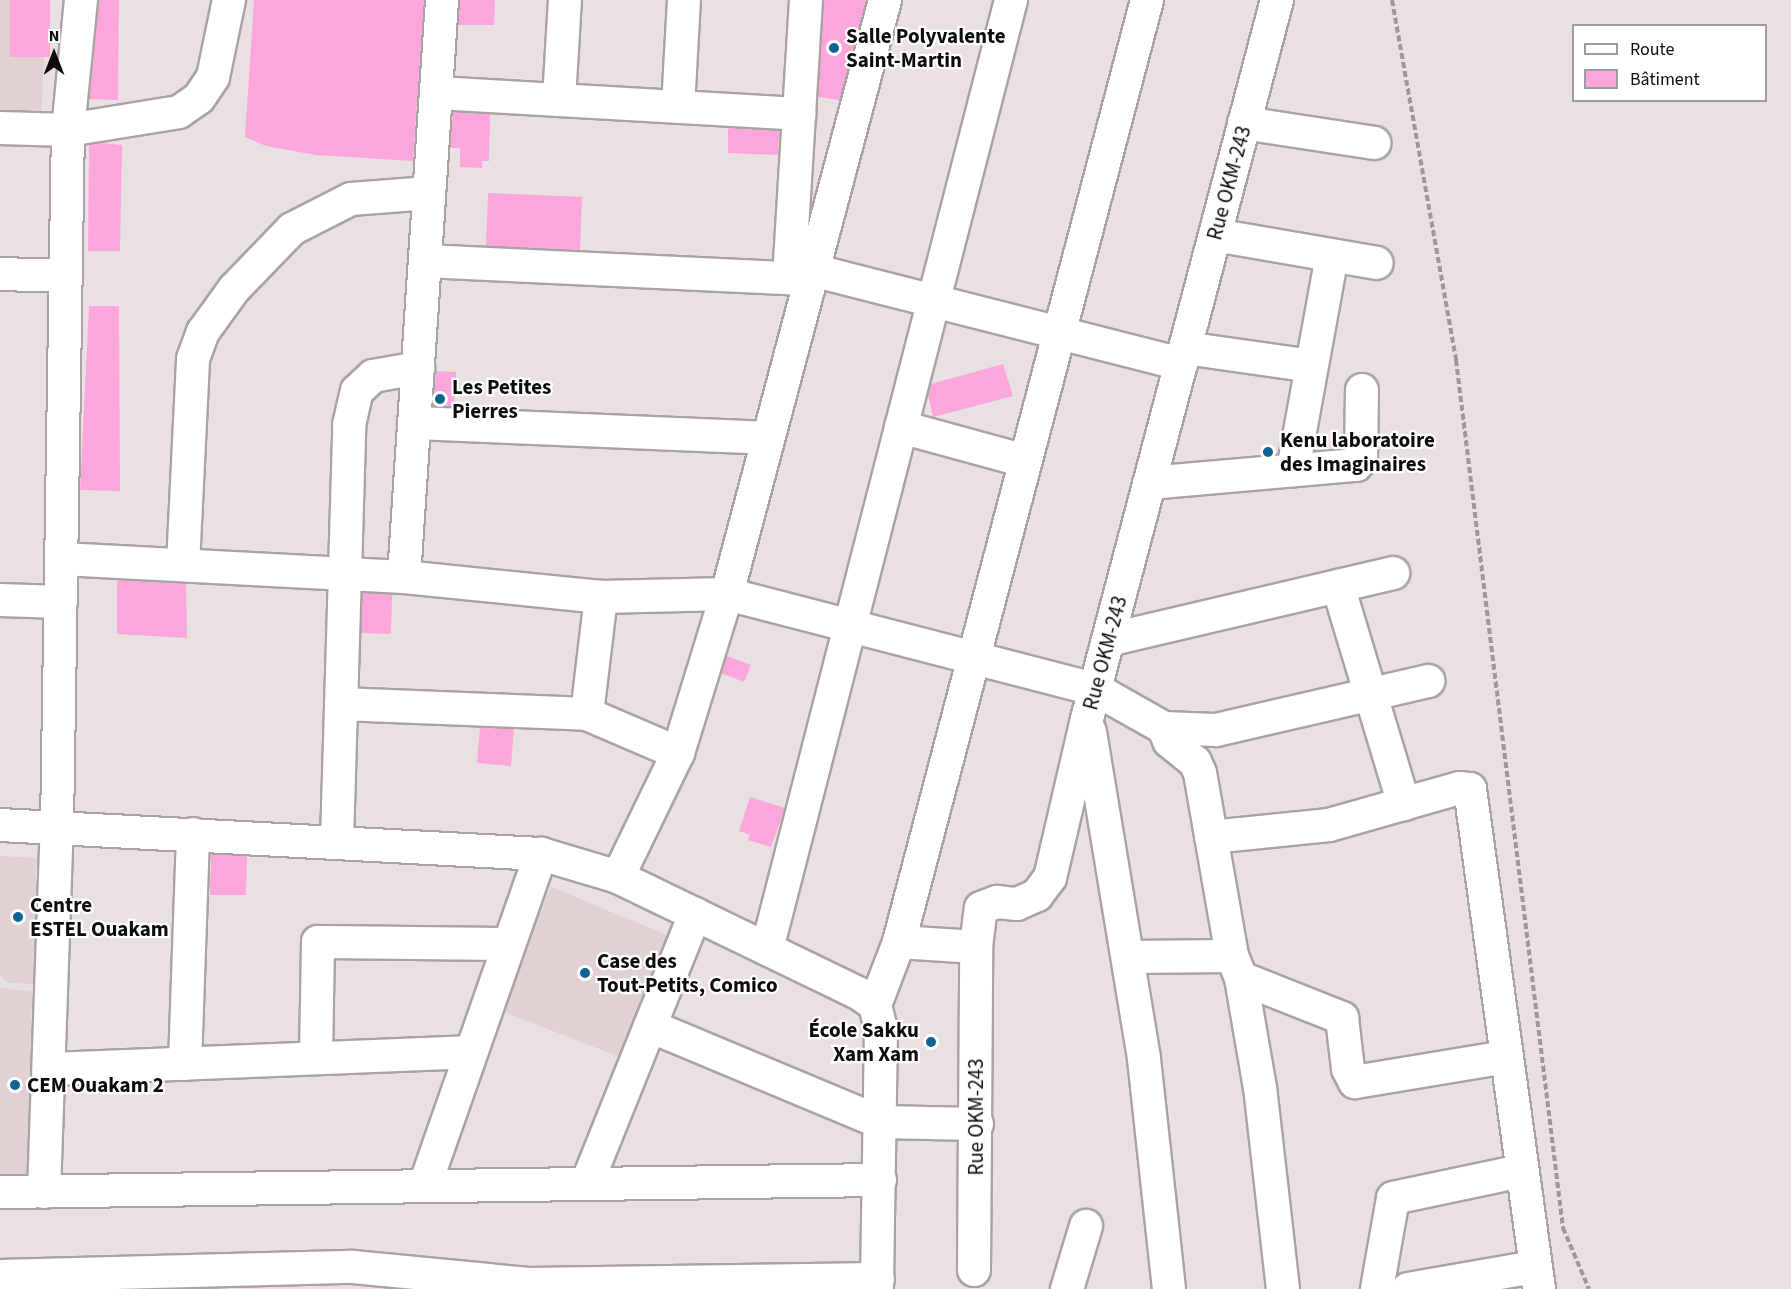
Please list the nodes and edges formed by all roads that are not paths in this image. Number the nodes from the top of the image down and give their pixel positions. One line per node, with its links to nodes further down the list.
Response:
1 (81, 0): 17 (street)
2 (229, 0): 17 (street)
3 (442, 0): 11 (street)
4 (565, 0): 12 (street)
5 (684, 0): 13 (street)
6 (806, 0): 14 (street)
7 (885, 0): 26 (street)
8 (1011, 0): 27 (street)
9 (1147, 0): 28 (street)
10 (1277, 0): 15 (street, Rue OKM-243)
11 (436, 93): 12 (street); 19 (street)
12 (559, 100): 13 (street)
13 (678, 107): 14 (street)
14 (799, 114): 26 (street)
15 (1244, 123): 18 (street); 20 (street, Rue OKM-243)
16 (0, 128): 17 (street)
17 (68, 130): 25 (street)
18 (1374, 143)
19 (429, 194): 22 (street); 40 (street)
20 (1215, 235): 21 (street); 29 (street, Rue OKM-243)
21 (1332, 256): 23 (street); 30 (street)
22 (425, 261): 26 (street); 31 (street)
23 (1377, 263)
24 (0, 274): 25 (street)
25 (66, 276): 39 (street)
26 (803, 277): 27 (street); 35 (street)
27 (933, 301): 28 (street); 34 (street)
28 (1059, 333): 29 (street); 36 (street)
29 (1183, 356): 30 (street); 38 (street, Rue OKM-243)
30 (1311, 366): 37 (street)
31 (418, 368): 33 (street); 42 (street)
32 (1362, 390): 37 (street)
33 (414, 423): 35 (street); 43 (street)
34 (901, 427): 36 (street); 49 (street)
35 (767, 438): 45 (street)
36 (1025, 461): 51 (street)
37 (1293, 470): 38 (street)
38 (1149, 483): 50 (street, Rue OKM-243)
39 (62, 559): 40 (street); 48 (street)
40 (183, 565): 42 (street)
41 (1393, 573): 44 (street)
42 (345, 574): 43 (street); 54 (street)
43 (404, 577): 46 (street)
44 (1338, 586): 50 (street); 53 (street)
45 (727, 594): 46 (street); 49 (street); 58 (street)
46 (601, 597): 56 (street)
47 (0, 600): 48 (street)
48 (61, 602): 61 (street)
49 (850, 626): 51 (street); 71 (street)
50 (1108, 640): 55 (street, Rue OKM-243)
51 (974, 658): 55 (street); 68 (street)
52 (1428, 681): 53 (street)
53 (1373, 696): 57 (street); 59 (street)
54 (341, 704): 56 (street); 64 (street)
55 (1091, 704): 57 (street); 70 (street, Rue OKM-243); 72 (street)
56 (586, 714): 58 (street)
57 (1164, 728): 63 (street)
58 (678, 753): 66 (street)
59 (1404, 804): 63 (street); 77 (street)
60 (0, 825): 61 (street)
61 (57, 827): 62 (street); 80 (street)
62 (193, 834): 64 (street); 79 (street)
63 (1211, 837): 73 (street)
64 (337, 841): 65 (street)
65 (541, 854): 66 (street); 69 (street)
66 (618, 877): 67 (street)
67 (695, 914): 71 (street); 75 (street)
68 (899, 942): 70 (street); 74 (street)
69 (508, 944): 76 (street); 78 (street)
70 (976, 947): 82 (street, Rue OKM-243)
71 (767, 949): 74 (street)
72 (1130, 957): 73 (street); 97 (street)
73 (1236, 967): 77 (street); 98 (street)
74 (875, 1005): 81 (street)
75 (650, 1026): 81 (street); 85 (street)
76 (470, 1052): 78 (street); 86 (street)
77 (1506, 1057): 83 (street)
78 (316, 1058): 79 (street)
79 (185, 1064): 80 (street)
80 (48, 1069): 88 (street)
81 (880, 1122): 82 (street); 84 (street)
82 (977, 1124): 90 (street, Rue OKM-243)
83 (1521, 1171): 92 (street); 99 (street)
84 (880, 1180): 85 (street); 94 (street)
85 (587, 1183): 86 (street)
86 (424, 1185): 88 (street)
87 (0, 1192): 88 (street)
88 (44, 1192)
89 (1086, 1226): 96 (street)
90 (974, 1270)
91 (0, 1276): 93 (street)
92 (1537, 1278): 100 (street)
93 (89, 1282): 95 (street)
94 (878, 1284): 95 (street)
95 (542, 1286)
96 (1067, 1289)
97 (1169, 1289)
98 (1283, 1289)
99 (1377, 1289)
100 (1408, 1289)

